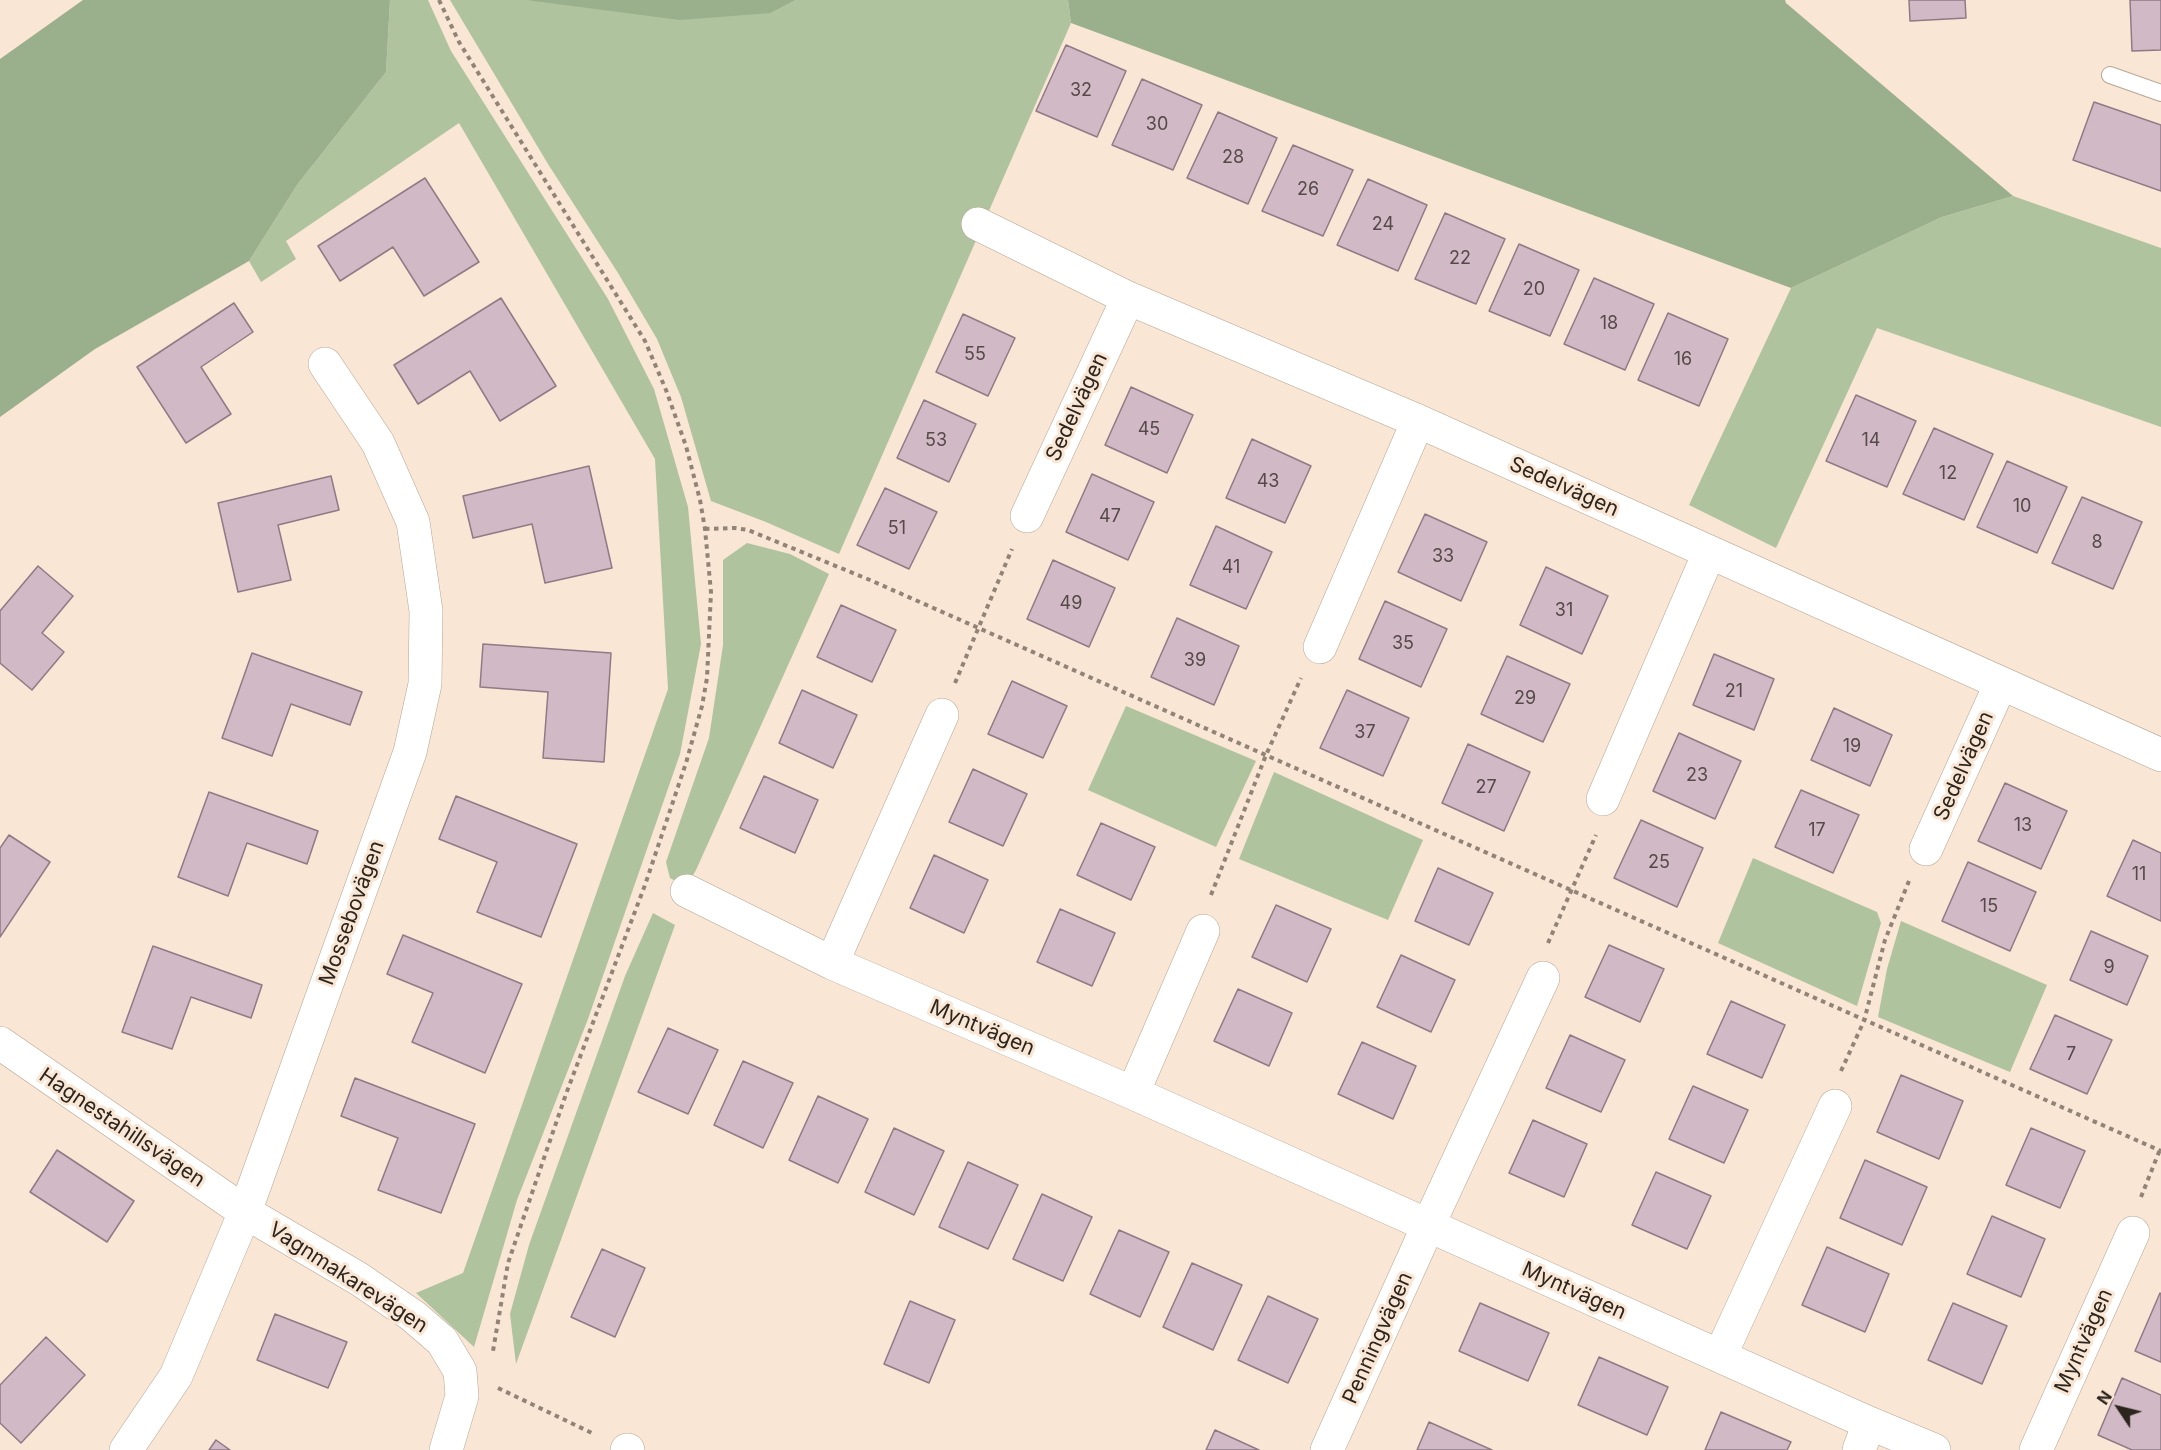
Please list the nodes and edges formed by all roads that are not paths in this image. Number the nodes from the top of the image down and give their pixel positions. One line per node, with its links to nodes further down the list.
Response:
1 (2110, 75): 2 (lane)
2 (2161, 93)
3 (978, 224): 4 (street, Sedelvägen)
4 (1128, 298): 6 (street, Sedelvägen); 7 (street, Sedelvägen)
5 (326, 364): 22 (street, Mossebovägen)
6 (1418, 421): 8 (street, Sedelvägen); 9 (street)
7 (1027, 516)
8 (1710, 553): 10 (street, Sedelvägen); 13 (street)
9 (1320, 647)
10 (2001, 683): 12 (street, Sedelvägen); 14 (street, Sedelvägen)
11 (942, 715): 17 (street)
12 (2161, 755)
13 (1607, 790)
14 (1926, 849)
15 (687, 891): 17 (street, Myntvägen)
16 (1203, 931): 20 (street)
17 (832, 963): 20 (street, Myntvägen)
18 (1539, 988): 23 (street)
19 (0, 1043): 22 (street, Hagnestahillsvägen)
20 (1133, 1094): 23 (street, Myntvägen)
21 (1835, 1106): 25 (street)
22 (245, 1212): 27 (street, Mossebovägen); 28 (street, Vagnmakarevägen)
23 (1428, 1226): 25 (street, Myntvägen); 29 (street, Penningvägen)
24 (2133, 1233): 31 (street, Myntvägen)
25 (1720, 1356): 26 (street, Myntvägen)
26 (1864, 1437): 30 (street, Myntvägen)
27 (126, 1450)
28 (446, 1450)
29 (1327, 1450)
30 (1934, 1450)
31 (2036, 1450)

